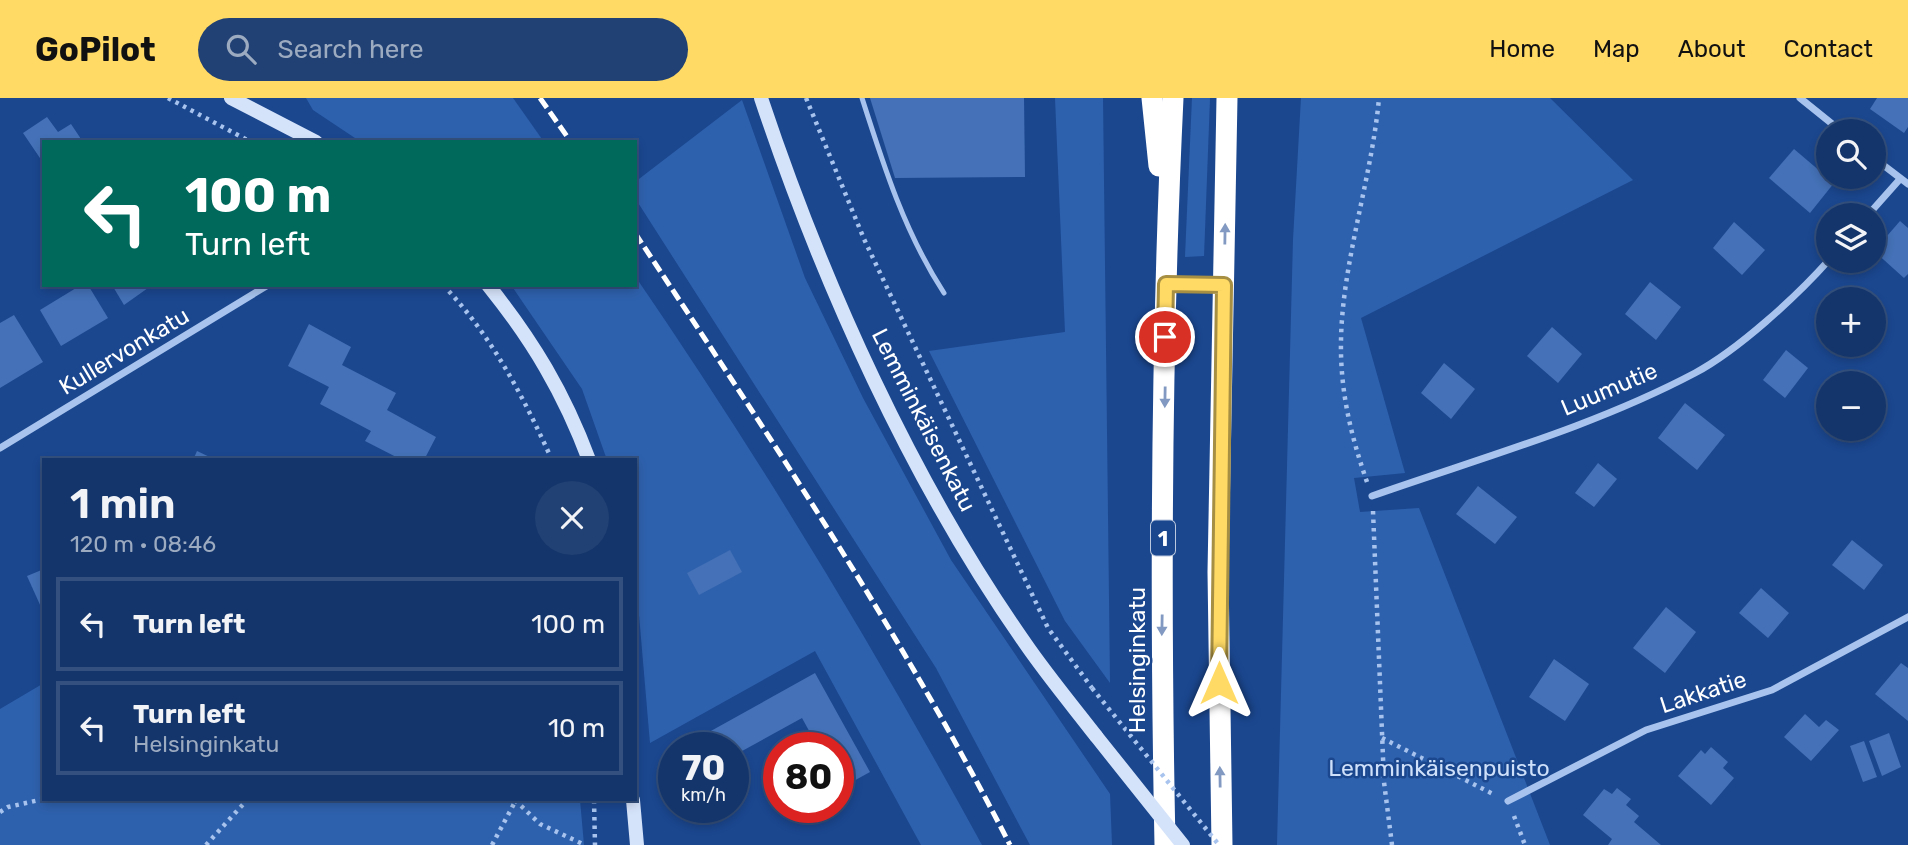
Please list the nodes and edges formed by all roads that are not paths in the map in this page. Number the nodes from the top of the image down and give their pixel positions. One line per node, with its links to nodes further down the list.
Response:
1 (231, 98): 9 (street)
2 (761, 98): 29 (street, Lemminkäisenkatu, bridge)
3 (862, 98): 20 (lane)
4 (1152, 98): 14 (highway)
5 (1173, 98): 14 (highway, Helsinginkatu / 1)
6 (1227, 98): 17 (highway, one-way to 6)
7 (1800, 98): 8 (street)
8 (1826, 119)
9 (312, 140)
10 (1886, 168): 11 (street)
11 (1900, 179): 12 (street); 13 (street)
12 (1908, 184)
13 (1879, 203)
14 (1166, 231): 16 (highway, Helsinginkatu / 1)
15 (1816, 272): 23 (street, Luumutie)
16 (1166, 284): 17 (lane); 28 (highway, Helsinginkatu / 1, one-way to 28)
17 (1224, 285): 30 (highway, one-way to 17)
18 (265, 287): 21 (street, Kullervonkatu)
19 (490, 287): 22 (street)
20 (944, 293)
21 (0, 448)
22 (588, 458)
23 (1372, 496)
24 (1908, 617): 26 (street, Lakkatie)
25 (633, 801): 27 (street)
26 (1508, 801)
27 (637, 845)
28 (1165, 845)
29 (1183, 845)
30 (1220, 845)

